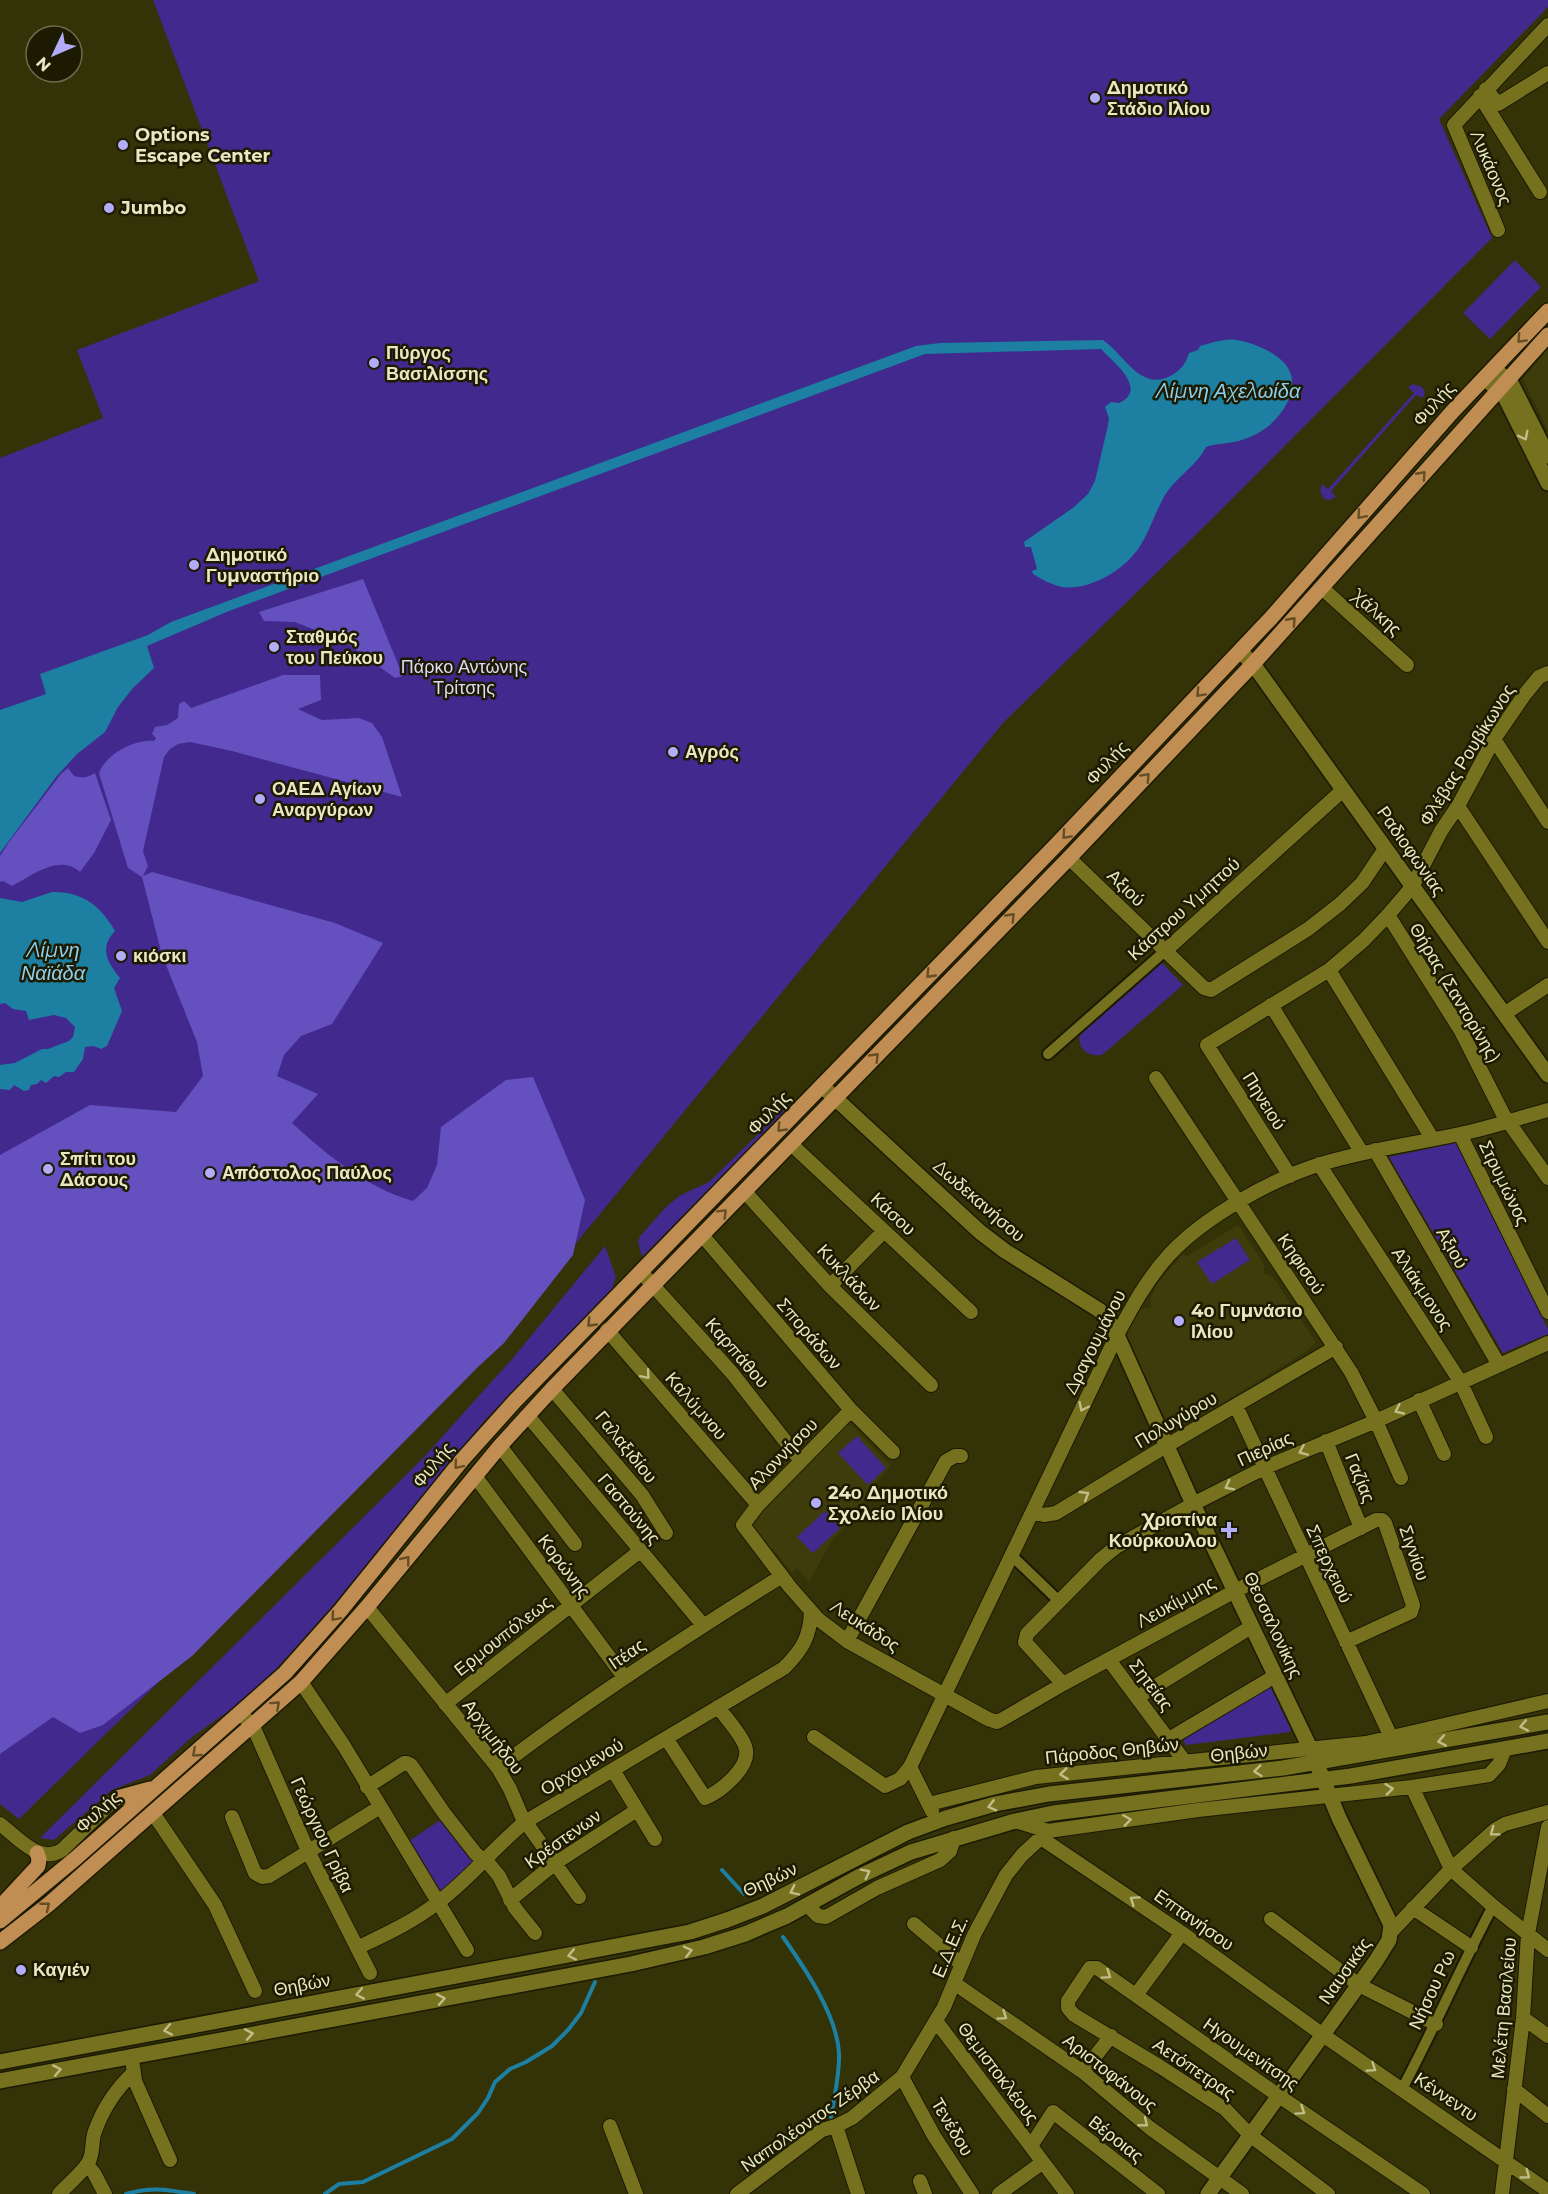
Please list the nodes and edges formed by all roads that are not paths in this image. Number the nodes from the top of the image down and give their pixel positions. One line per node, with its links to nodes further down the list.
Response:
1 (1548, 25): 2 (street)
2 (1509, 66): 4 (street); 5 (street)
3 (1548, 73): 4 (street)
4 (1526, 86): 5 (street)
5 (1483, 93): 6 (street); 7 (street, Λυκάονος)
6 (1540, 192)
7 (1498, 230)
8 (1548, 311): 10 (main road, Φυλής, one-way to 10)
9 (1548, 335): 11 (main road, Φυλής)
10 (1489, 373): 11 (main road); 16 (main road, Φυλής, one-way to 16)
11 (1503, 386): 12 (main road); 14 (main road, one-way to 14); 15 (main road, Φυλής, one-way to 11)
12 (1543, 438): 13 (main road)
13 (1548, 456)
14 (1548, 483)
15 (1322, 588): 17 (main road, Φυλής, one-way to 15); 18 (street, Χάλκης)
16 (1240, 651): 17 (main road, Ραδιοφωνίας); 38 (main road, Φυλής, one-way to 38)
17 (1253, 664): 21 (main road, Ραδιοφωνίας); 25 (main road, Φυλής, one-way to 17)
18 (1407, 665)
19 (1548, 673): 20 (street, Φλέβας Ρουβίκωνος)
20 (1494, 739): 22 (street, Φλέβας Ρουβίκωνος); 23 (street)
21 (1343, 790): 24 (main road, Ραδιοφωνίας); 29 (street, Κάστρου Υμηττού)
22 (1458, 806): 26 (street, Φλέβας Ρουβίκωνος); 28 (street)
23 (1548, 822)
24 (1385, 849): 26 (main road, Ραδιοφωνίας); 29 (street, Αξιού)
25 (1069, 858): 29 (street, Αξιού); 39 (main road, Φυλής, one-way to 25)
26 (1412, 887): 27 (street, Φλέβας Ρουβίκωνος); 33 (main road, Ραδιοφωνίας)
27 (1388, 915): 30 (street, Φλέβας Ρουβίκωνος); 41 (street, Θήρας (Σαντορίνης))
28 (1548, 942)
29 (1165, 951): 35 (street, Κάστρου Υμηττού)
30 (1329, 970): 32 (street, Φλέβας Ρουβίκωνος); 43 (street)
31 (1548, 985): 33 (street)
32 (1271, 1005): 34 (street, Φλέβας Ρουβίκωνος); 45 (street, Αξιού)
33 (1504, 1014): 36 (main road, Ραδιοφωνίας)
34 (1207, 1045): 47 (street, Πηνειού)
35 (1048, 1054)
36 (1548, 1075)
37 (1156, 1078): 50 (street, Κηφισού)
38 (822, 1086): 39 (main road, Δωδεκανήσου); 53 (main road, Φυλής, one-way to 53)
39 (834, 1098): 44 (main road, Φυλής); 59 (main road, Δωδεκανήσου)
40 (1548, 1110): 41 (street, Δραγουμάνου)
41 (1508, 1121): 42 (street, Δραγουμάνου); 48 (street, Θήρας (Σαντορίνης))
42 (1460, 1134): 43 (street, Δραγουμάνου); 57 (street, Στρυμώνος)
43 (1432, 1138): 45 (street, Δραγουμάνου)
44 (791, 1144): 49 (main road, Φυλής); 51 (street, Κάσου)
45 (1368, 1151): 46 (street, Δραγουμάνου); 62 (street, Αξιού)
46 (1319, 1164): 47 (street, Δραγουμάνου); 63 (street, Αλιάκμονος)
47 (1290, 1176): 50 (street, Δραγουμάνου)
48 (1548, 1178)
49 (745, 1192): 52 (main road, Φυλής, one-way to 49); 55 (street, Κυκλάδων)
50 (1237, 1203): 59 (street, Δραγουμάνου); 61 (street, Κηφισού)
51 (884, 1231): 55 (street); 56 (street, Κάσου)
52 (702, 1235): 54 (main road, Φυλής); 68 (street, Σποράδων)
53 (641, 1272): 54 (street, Καρπάθου); 113 (main road, Φυλής, one-way to 113)
54 (652, 1285): 58 (main road, Φυλής); 78 (street, Καρπάθου)
55 (830, 1286): 64 (street, Κυκλάδων)
56 (971, 1312)
57 (1548, 1312)
58 (608, 1330): 65 (main road, Φυλής); 83 (street, Καλύμνου, one-way to 83)
59 (1117, 1335): 74 (main road, Θεσσαλονίκης); 84 (street, Δραγουμάνου, one-way to 84)
60 (1548, 1343): 62 (street, Πιερίας)
61 (1336, 1347): 67 (street, Πολυγύρου); 70 (street, Κηφισού)
62 (1499, 1365): 63 (street, Πιερίας)
63 (1460, 1381): 66 (street, Πιερίας); 71 (street, Αλιάκμονος)
64 (931, 1385)
65 (552, 1389): 69 (main road, Φυλής); 88 (street, Γαλαξιδίου)
66 (1419, 1400): 70 (street, Πιερίας, one-way to 70); 76 (street)
67 (1236, 1406): 74 (street, Πολυγύρου); 79 (street, Σπερχειού)
68 (851, 1410): 75 (street, Σποράδων); 78 (street, Αλοννήσου)
69 (528, 1416): 73 (main road, Φυλής); 90 (street, Γαστούνης)
70 (1376, 1421): 72 (street, Πιερίας); 81 (street, Κηφισού)
71 (1486, 1437)
72 (1326, 1441): 79 (street, Πιερίας, one-way to 79); 87 (street, Γαζίας)
73 (500, 1446): 80 (main road, Φυλής); 89 (street)
74 (1166, 1446): 82 (main road, Θεσσαλονίκης); 84 (street, Πολυγύρου, one-way to 74)
75 (893, 1452)
76 (1444, 1454)
77 (961, 1456): 101 (street)
78 (801, 1461): 83 (street, Αλοννήσου)
79 (1266, 1467): 82 (street, Πιερίας, one-way to 82); 92 (street, Σπερχειού)
80 (475, 1476): 96 (street, Κορώνης); 97 (main road, Φυλής, one-way to 80)
81 (1401, 1478)
82 (1193, 1504): 94 (main road, Θεσσαλονίκης); 95 (street, Πιερίας)
83 (758, 1505): 86 (street, Αλοννήσου)
84 (1033, 1512): 91 (street, Δραγουμάνου)
85 (1376, 1520): 87 (street, Λευκίμμης); 102 (street, Σιγνίου)
86 (743, 1526): 93 (street, Λευκάδος)
87 (1361, 1528): 92 (street, Λευκίμμης)
88 (666, 1533)
89 (575, 1544)
90 (640, 1551): 96 (street, Ερμουπόλεως); 99 (street, Γαστούνης)
91 (1011, 1555): 95 (street); 108 (street, Δραγουμάνου)
92 (1305, 1555): 94 (street, Λευκίμμης); 102 (street, Σπερχειού)
93 (782, 1576): 98 (street, Λευκάδος); 99 (street, Ιτέας)
94 (1235, 1591): 100 (main road, Θεσσαλονίκης); 103 (street, Λευκίμμης)
95 (1059, 1601): 107 (street, Πιερίας)
96 (571, 1605): 105 (street, Κορώνης); 111 (street, Ερμουπόλεως)
97 (367, 1607): 106 (main road, Φυλής); 111 (street, Αρχιμήδου)
98 (815, 1615): 101 (street, Λευκάδος); 112 (street, Ορχομενού)
99 (703, 1625): 105 (street, Ιτέας)
100 (1251, 1627): 104 (main road, Θεσσαλονίκης); 109 (street)
101 (842, 1637): 108 (street, Λευκάδος)
102 (1346, 1642): 118 (street, Σπερχειού)
103 (1109, 1660): 107 (street, Λευκίμμης); 109 (street, Σητείας)
104 (1275, 1676): 120 (street); 123 (main road, Θεσσαλονίκης)
105 (624, 1677): 126 (street, Ιτέας)
106 (301, 1682): 116 (main road, Φυλής, one-way to 106); 130 (street)
107 (1063, 1684): 114 (street, Λευκίμμης)
108 (945, 1695): 114 (street, Λευκάδος); 125 (street, Δραγουμάνου)
109 (1138, 1697): 120 (street, Σητείας)
110 (1548, 1701): 118 (street, Πάροδος Θηβών)
111 (445, 1704): 126 (street, Αρχιμήδου)
112 (718, 1707): 119 (street, Ορχομενού); 119 (street)
113 (241, 1713): 116 (street, Γεώργιου Γρίβα); 129 (main road, Φυλής, one-way to 129)
114 (997, 1722)
115 (1548, 1722): 123 (main road, Θηβών, one-way to 123)
116 (253, 1726): 141 (main road, Φυλής); 150 (street, Γεώργιου Γρίβα)
117 (814, 1737): 125 (street)
118 (1390, 1737): 123 (street, Πάροδος Θηβών)
119 (666, 1738): 127 (street, Ορχομενού)
120 (1169, 1739): 124 (street, Σητείας)
121 (1548, 1741): 122 (main road, Θηβών)
122 (1505, 1749): 128 (main road, Θηβών); 131 (street)
123 (1313, 1756): 124 (street, Πάροδος Θηβών); 128 (main road, Θεσσαλονίκης); 144 (main road, Θηβών, one-way to 144)
124 (1185, 1762): 134 (street, Πάροδος Θηβών, one-way to 134)
125 (910, 1767): 134 (street)
126 (498, 1768): 143 (street, Αρχιμήδου)
127 (613, 1770): 137 (street); 143 (street, Ορχομενού)
128 (1323, 1779): 132 (main road, Θεσσαλονίκης); 142 (main road, Θηβών)
129 (156, 1787): 133 (main road); 136 (main road, Φυλής)
130 (367, 1787): 135 (street); 152 (street)
131 (1412, 1787): 132 (street, one-way to 131); 155 (street)
132 (1331, 1796): 147 (street, one-way to 132); 165 (main road, Θεσσαλονίκης)
133 (117, 1798): 136 (street); 139 (street)
134 (930, 1804): 144 (street)
135 (380, 1807): 150 (street); 158 (street)
136 (130, 1810): 139 (street); 141 (street); 163 (main road, Φυλής)
137 (637, 1810): 148 (street); 153 (street, Κρέστενων)
138 (1548, 1812): 155 (street, Ναυσικάς, one-way to 155)
139 (101, 1813): 151 (street)
140 (232, 1817): 150 (street)
141 (145, 1819): 169 (main road, Φυλής, one-way to 141); 178 (street)
142 (1015, 1821): 147 (street); 149 (street); 187 (main road, Θηβών, one-way to 142)
143 (525, 1822): 152 (street, Ορχομενού); 153 (street, Αρχιμήδου)
144 (936, 1822): 188 (main road, Θηβών, one-way to 188)
145 (0, 1824): 151 (street)
146 (1548, 1827): 154 (street, Μελέτη Βασιλείου)
147 (1044, 1834): 149 (street, Ε.Δ.Ε.Σ.); 167 (street, Επτανήσου, one-way to 147)
148 (655, 1839)
149 (1026, 1850): 174 (street, Ε.Δ.Ε.Σ.)
150 (308, 1851): 171 (street, Γεώργιου Γρίβα)
151 (37, 1853): 160 (main road)
152 (484, 1860): 157 (street); 158 (street, Ορχομενού)
153 (554, 1864): 156 (street, Αρχιμήδου); 157 (street, Κρέστενων)
154 (1545, 1866): 168 (street, Μελέτη Βασιλείου)
155 (1451, 1869): 159 (street); 161 (street, Ναυσικάς)
156 (579, 1897)
157 (510, 1900): 166 (street)
158 (438, 1903): 171 (street, Ορχομενού); 172 (street)
159 (1493, 1906): 168 (street); 170 (street, Νήσου Ρω)
160 (0, 1907)
161 (1413, 1908): 165 (street, Ναυσικάς); 170 (street)
162 (1271, 1919): 177 (street)
163 (0, 1921)
164 (914, 1924): 174 (street)
165 (1391, 1932): 177 (main road, Ναυσικάς)
166 (535, 1933)
167 (1182, 1933): 179 (street); 184 (street, Επτανήσου)
168 (1528, 1935): 173 (street); 181 (street, Μελέτη Βασιλείου)
169 (0, 1942)
170 (1471, 1947): 183 (street, Νήσου Ρω)
171 (357, 1948): 175 (street, Γεώργιου Γρίβα)
172 (466, 1950)
173 (1548, 1950)
174 (961, 1964): 176 (street, Ε.Δ.Ε.Σ.)
175 (370, 1973)
176 (954, 1983): 182 (street, Ε.Δ.Ε.Σ.); 189 (street, Αριστοφάνους, one-way to 189)
177 (1359, 1985): 183 (street); 184 (main road, Ναυσικάς)
178 (255, 1991)
179 (1136, 1995): 180 (street, Ηγουμενίτσης, one-way to 179); 195 (street, Ηγουμενίτσης)
180 (1068, 2001): 185 (street, Αετόπετρας)
181 (1523, 2018): 186 (street); 194 (street, Μελέτη Βασιλείου)
182 (936, 2021): 191 (street, Ε.Δ.Ε.Σ.); 200 (street, Θεμιστοκλέους)
183 (1436, 2024): 193 (street, Νήσου Ρω)
184 (1323, 2035): 193 (street, Κέννεντυ, one-way to 193); 195 (main road, Ναυσικάς)
185 (1111, 2036): 189 (street); 199 (street, Αετόπετρας)
186 (1548, 2036)
187 (132, 2055): 190 (street); 192 (main road, Θηβών, one-way to 187)
188 (0, 2062)
189 (1083, 2072): 205 (street, Αριστοφάνους, one-way to 205)
190 (133, 2073): 202 (street); 204 (street)
191 (902, 2077): 198 (street, Ναπολέοντος Ζέρβα); 212 (street, Τενέδου)
192 (0, 2081)
193 (1402, 2089): 201 (street, Κέννεντυ)
194 (1514, 2089): 196 (street); 201 (street, Μελέτη Βασιλείου)
195 (1279, 2096): 199 (main road, Ναυσικάς); 219 (street, Ηγουμενίτσης, one-way to 219)
196 (1548, 2116)
197 (610, 2126): 209 (street)
198 (836, 2126): 210 (street, Ναπολέοντος Ζέρβα); 211 (street)
199 (1251, 2136): 205 (main road, Ναυσικάς); 218 (street, Αετόπετρας)
200 (1031, 2146): 203 (street, Θεμιστοκλέους); 215 (street, Βέροιας)
201 (1505, 2159): 206 (street, Κέννεντυ, one-way to 206); 220 (street, Μελέτη Βασιλείου)
202 (170, 2160)
203 (1043, 2162): 213 (street); 214 (street, Θεμιστοκλέους)
204 (87, 2165): 207 (street); 208 (street)
205 (1220, 2178): 216 (main road, Ναυσικάς); 217 (street, Αριστοφάνους)
206 (1548, 2191)
207 (59, 2194)
208 (105, 2194)
209 (636, 2194)
210 (737, 2194)
211 (858, 2194)
212 (972, 2194)
213 (999, 2194)
214 (1066, 2194)
215 (1158, 2194)
216 (1208, 2194)
217 (1242, 2194)
218 (1328, 2194)
219 (1423, 2194)
220 (1502, 2194)

